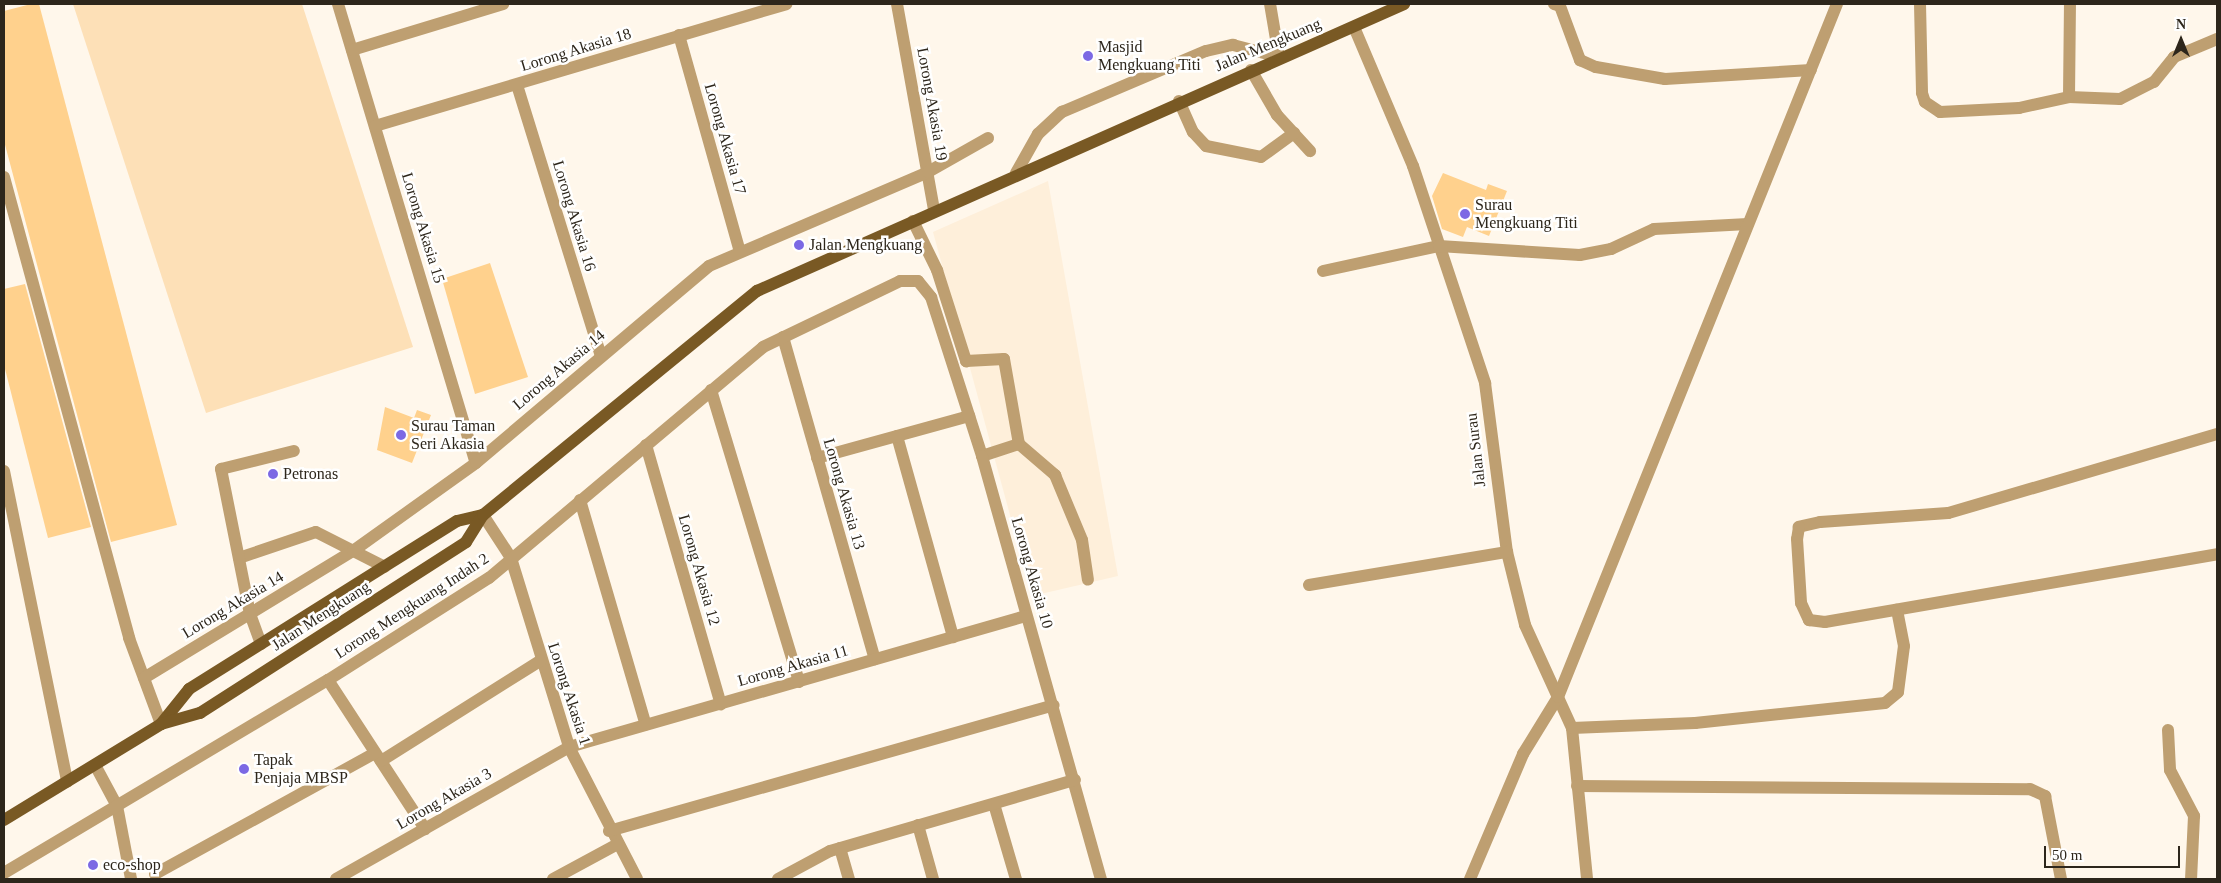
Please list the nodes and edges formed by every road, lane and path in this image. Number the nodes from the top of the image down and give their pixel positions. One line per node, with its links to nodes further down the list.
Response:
1 (338, 4): 14 (street, Lorong Akasia 15)
2 (503, 4): 14 (street)
3 (786, 4): 12 (street, Lorong Akasia 18)
4 (897, 4): 25 (street, Lorong Akasia 19)
5 (1270, 4): 15 (street)
6 (1404, 4): 11 (main road, Jalan Mengkuang)
7 (1554, 4): 17 (street)
8 (1838, 4): 17 (street)
9 (1920, 4): 19 (street)
10 (2070, 4): 19 (street)
11 (1354, 27): 15 (main road, Jalan Mengkuang); 31 (street, Jalan Surau)
12 (679, 35): 18 (street, Lorong Akasia 18); 32 (street, Lorong Akasia 17)
13 (2217, 39): 19 (street)
14 (352, 50): 21 (street, Lorong Akasia 15)
15 (1280, 57): 16 (main road, Jalan Mengkuang); 26 (street)
16 (1251, 70): 20 (main road, Jalan Mengkuang); 22 (street)
17 (1811, 70): 30 (street)
18 (517, 85): 21 (street, Lorong Akasia 18); 36 (street, Lorong Akasia 16)
19 (2069, 97)
20 (1179, 101): 22 (street); 26 (main road, Jalan Mengkuang)
21 (375, 126): 46 (street, Lorong Akasia 15)
22 (1294, 133): 24 (street)
23 (988, 138): 25 (street, Lorong Akasia 14)
24 (1310, 151)
25 (928, 172): 28 (street, Lorong Akasia 19); 32 (street, Lorong Akasia 14)
26 (1016, 173): 28 (main road, Jalan Mengkuang)
27 (4, 177): 65 (street)
28 (934, 210): 29 (main road, Jalan Mengkuang)
29 (913, 221): 41 (street); 49 (main road, Jalan Mengkuang)
30 (1748, 224): 31 (street); 68 (street)
31 (1439, 246): 33 (street); 51 (street, Jalan Surau)
32 (740, 252): 36 (street, Lorong Akasia 14)
33 (1323, 271)
34 (918, 281): 35 (street, Lorong Mengkuang Indah 2); 38 (street, Lorong Akasia 10)
35 (783, 337): 37 (street, Lorong Mengkuang Indah 2); 45 (street, Lorong Akasia 13)
36 (601, 356): 46 (street, Lorong Akasia 14)
37 (711, 390): 42 (street, Lorong Mengkuang Indah 2); 67 (street)
38 (969, 416): 40 (street); 44 (street, Lorong Akasia 10)
39 (2217, 434): 58 (street)
40 (897, 436): 45 (street); 61 (street)
41 (1019, 444): 44 (street); 56 (street)
42 (646, 445): 48 (street, Lorong Mengkuang Indah 2); 69 (street, Lorong Akasia 12)
43 (294, 451): 53 (street)
44 (982, 456): 60 (street, Lorong Akasia 10)
45 (817, 458): 63 (street, Lorong Akasia 13)
46 (476, 462): 50 (street, Lorong Akasia 14)
47 (4, 470): 79 (street)
48 (580, 500): 54 (street, Lorong Mengkuang Indah 2); 72 (street)
49 (483, 515): 54 (street, Lorong Akasia 1); 55 (main road, Jalan Mengkuang); 71 (main road, Jalan Mengkuang)
50 (353, 551): 53 (street); 55 (street); 59 (street, Lorong Akasia 14)
51 (1506, 552): 57 (street); 68 (street, Jalan Surau)
52 (2217, 554): 58 (street)
53 (239, 558): 59 (street)
54 (511, 558): 64 (street, Lorong Akasia 1); 66 (street, Lorong Mengkuang Indah 2)
55 (385, 567): 62 (main road, Jalan Mengkuang)
56 (1088, 580)
57 (1309, 585)
58 (1897, 610): 73 (street)
59 (250, 614): 62 (street); 65 (street, Lorong Akasia 14)
60 (1026, 616): 61 (street, Lorong Akasia 11); 70 (street, Lorong Akasia 10)
61 (953, 637): 63 (street, Lorong Akasia 11)
62 (261, 644): 71 (main road, Jalan Mengkuang)
63 (875, 659): 67 (street, Lorong Akasia 11)
64 (540, 661): 75 (street, Lorong Akasia 1); 76 (street)
65 (144, 678): 71 (street)
66 (328, 680): 76 (street); 82 (street, Lorong Mengkuang Indah 2)
67 (799, 682): 69 (street, Lorong Akasia 11)
68 (1558, 697): 73 (street, Jalan Surau); 100 (street)
69 (721, 704): 72 (street, Lorong Akasia 11)
70 (1054, 705): 78 (street, Lorong Akasia 10); 86 (street)
71 (161, 724): 77 (main road, Jalan Mengkuang)
72 (646, 725): 75 (street, Lorong Akasia 11)
73 (1572, 728): 80 (street, Jalan Surau)
74 (2168, 730): 103 (street)
75 (568, 748): 85 (street, Lorong Akasia 3); 86 (street, Lorong Akasia 1)
76 (378, 757): 85 (street); 90 (street)
77 (95, 765): 79 (main road, Jalan Mengkuang); 82 (street)
78 (1075, 780): 81 (street); 99 (street, Lorong Akasia 10)
79 (67, 782): 83 (main road, Jalan Mengkuang)
80 (1577, 786): 101 (street, Jalan Surau); 102 (street)
81 (994, 804): 84 (street); 98 (street)
82 (116, 806): 89 (street, Lorong Mengkuang Indah 2); 91 (street)
83 (4, 820)
84 (918, 826): 88 (street); 97 (street)
85 (424, 829): 92 (street, Lorong Akasia 3)
86 (610, 831): 87 (street, Lorong Akasia 1)
87 (616, 846): 93 (street); 94 (street, Lorong Akasia 1)
88 (840, 848): 95 (street); 96 (street)
89 (4, 873)
90 (155, 874)
91 (131, 879)
92 (336, 879)
93 (554, 879)
94 (637, 879)
95 (778, 879)
96 (849, 879)
97 (933, 879)
98 (1016, 879)
99 (1102, 879)
100 (1470, 879)
101 (1587, 879)
102 (2061, 879)
103 (2190, 879)

